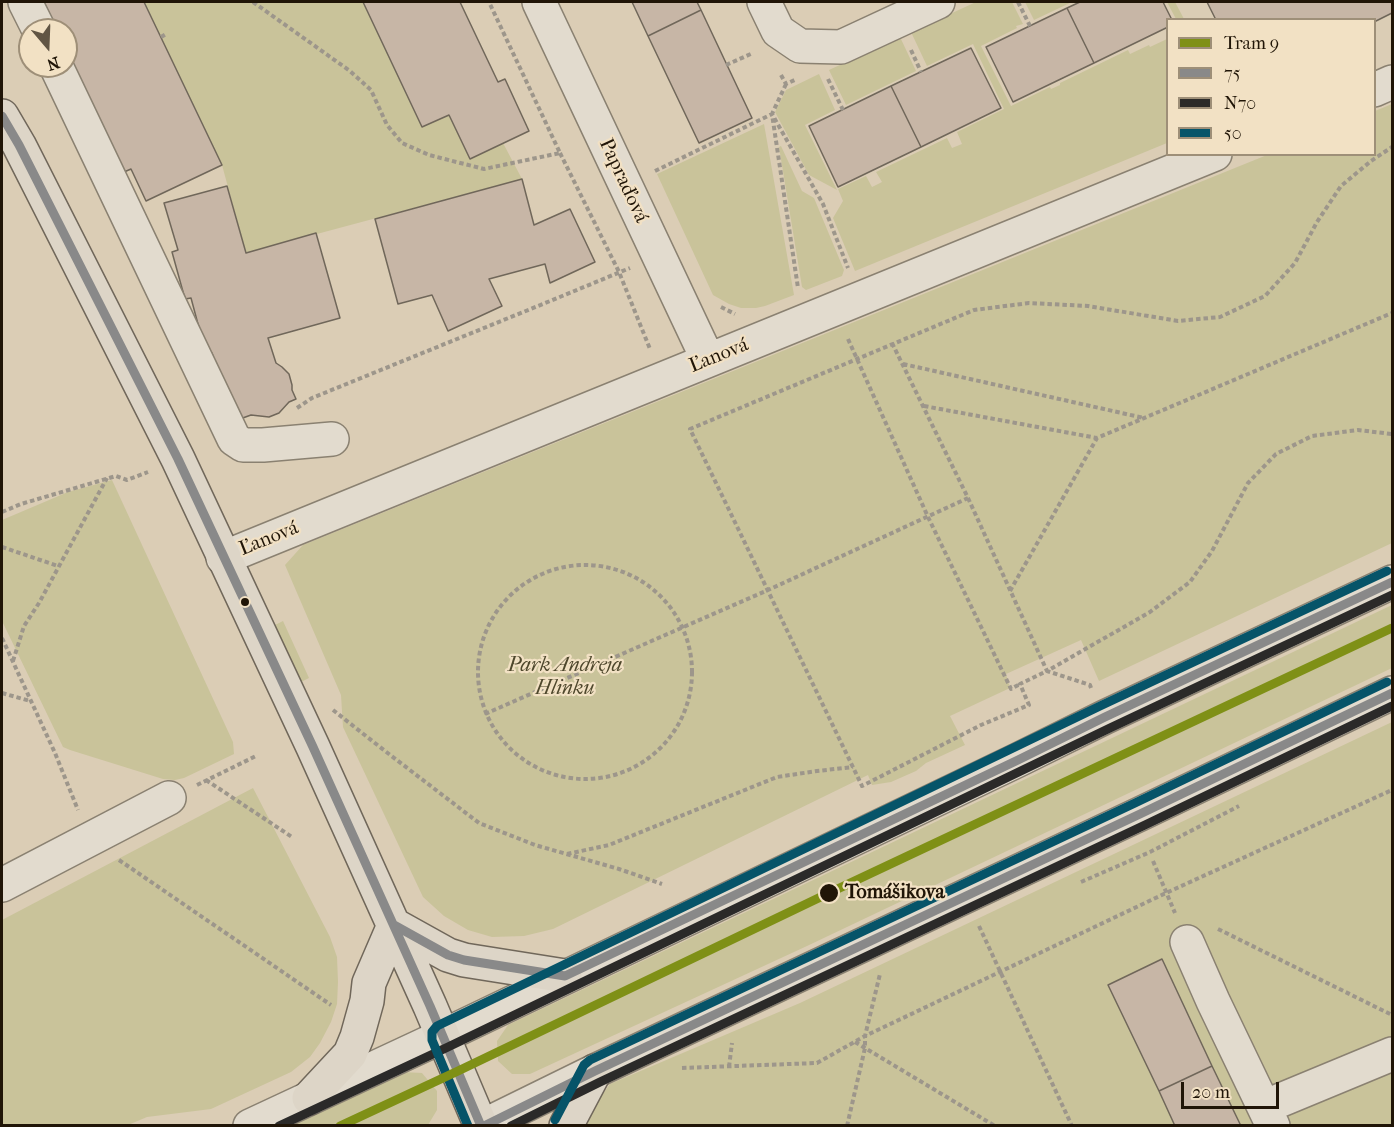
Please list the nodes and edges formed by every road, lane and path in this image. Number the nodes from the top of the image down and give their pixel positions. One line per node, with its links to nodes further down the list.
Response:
1 (25, 2): 8 (street)
2 (253, 2): 23 (path)
3 (489, 2): 23 (path)
4 (539, 2): 26 (street, Papraďová)
5 (764, 2): 6 (street)
6 (938, 2)
7 (1018, 2): 9 (path)
8 (33, 18)
9 (1030, 26)
10 (166, 34): 11 (path)
11 (161, 37)
12 (757, 51): 13 (path)
13 (726, 65)
14 (62, 78): 44 (street)
15 (827, 78): 19 (path)
16 (1392, 82): 18 (street)
17 (786, 84): 20 (path)
18 (1376, 89)
19 (843, 110)
20 (772, 114): 25 (path); 27 (path); 29 (path)
21 (2, 116): 45 (main road)
22 (1392, 147): 34 (path)
23 (560, 153): 28 (path)
24 (1210, 156): 31 (street, Ľanová)
25 (649, 174)
26 (659, 256): 28 (path); 37 (street, Papraďová)
27 (848, 268)
28 (619, 272): 35 (path); 40 (path)
29 (798, 288)
30 (713, 299): 33 (path)
31 (835, 309): 36 (path); 37 (street, Ľanová)
32 (1392, 313): 41 (path)
33 (740, 316)
34 (892, 343): 36 (path); 38 (path)
35 (654, 358)
36 (856, 358): 49 (path); 54 (path)
37 (708, 360): 51 (street, Ľanová)
38 (902, 364): 39 (path); 41 (path)
39 (923, 406): 43 (path); 47 (path)
40 (295, 410)
41 (1145, 418): 43 (path)
42 (1392, 434): 59 (path)
43 (1097, 438): 55 (path)
44 (332, 439)
45 (178, 459): 46 (path); 51 (main road)
46 (107, 478): 48 (path); 52 (path)
47 (968, 498): 49 (path); 55 (path)
48 (2, 512)
49 (928, 517): 54 (path); 60 (path)
50 (2, 547): 52 (path)
51 (223, 558): 80 (main road)
52 (58, 566): 58 (path)
53 (1392, 582): 66 (street)
54 (768, 590): 56 (path); 68 (path)
55 (1010, 591): 59 (path)
56 (684, 627): 65 (path); 65 (path); 65 (path)
57 (2, 638): 58 (path)
58 (12, 661): 63 (path)
59 (1047, 671): 60 (path); 66 (path)
60 (1020, 684): 68 (path)
61 (2, 693): 63 (path)
62 (1392, 693): 94 (street)
63 (31, 701): 73 (path)
64 (331, 708): 74 (path)
65 (485, 714)
66 (1105, 717): 85 (street)
67 (256, 756): 69 (path)
68 (853, 767): 74 (path)
69 (206, 780): 71 (path); 72 (path)
70 (1392, 790): 78 (path)
71 (170, 798): 73 (street)
72 (292, 837)
73 (89, 840): 77 (street); 86 (path)
74 (567, 854): 76 (path)
75 (1153, 861): 78 (path)
76 (662, 884)
77 (2, 885)
78 (1167, 893): 84 (path)
79 (1172, 906): 82 (path)
80 (394, 925): 85 (main road); 88 (main road); 95 (main road)
81 (979, 926): 84 (path)
82 (1194, 926): 87 (path); 96 (street)
83 (881, 968): 89 (path)
84 (1002, 972): 89 (path); 102 (path)
85 (565, 976): 88 (street)
86 (332, 1006)
87 (1392, 1015)
88 (443, 1036): 95 (street); 98 (main road)
89 (865, 1036): 90 (path); 91 (path)
90 (855, 1042): 91 (path); 93 (path)
91 (866, 1048): 100 (path); 101 (path)
92 (1392, 1054): 96 (street)
93 (681, 1068)
94 (595, 1071): 98 (street); 99 (main road)
95 (309, 1098): 97 (street)
96 (1269, 1116)
97 (250, 1125)
98 (482, 1125)
99 (566, 1125)
100 (847, 1125)
101 (995, 1125)
102 (1072, 1125)

